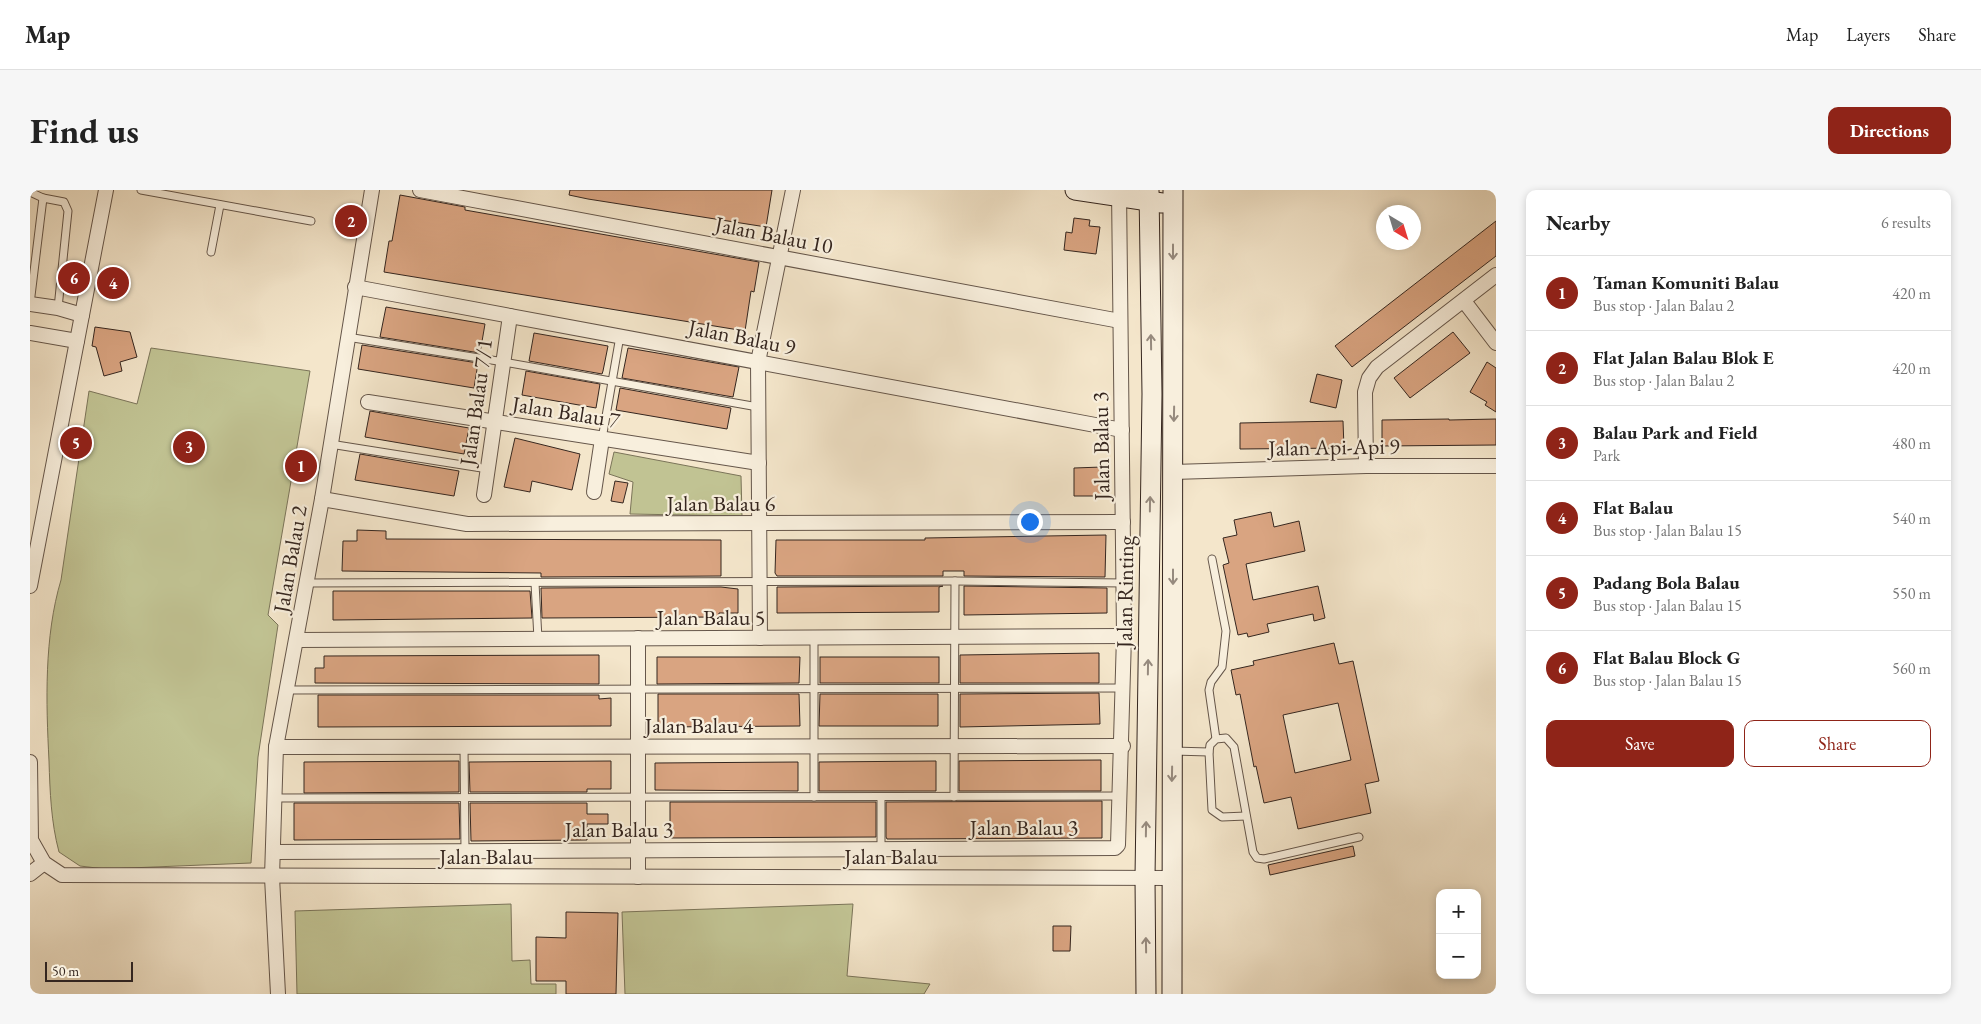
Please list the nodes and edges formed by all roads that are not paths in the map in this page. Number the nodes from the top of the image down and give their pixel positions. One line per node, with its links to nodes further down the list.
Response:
1 (106, 190): 21 (street)
2 (141, 190): 12 (lane)
3 (372, 190): 17 (street, Jalan Balau 2)
4 (420, 190): 15 (street, Jalan Balau 10)
5 (792, 190): 15 (street)
6 (1076, 190): 8 (main road)
7 (30, 192): 11 (lane)
8 (1119, 194): 9 (main road); 23 (street, Jalan Balau 3)
9 (1149, 196): 10 (main road); 94 (main road, Jalan Rinting, one-way to 9)
10 (1173, 197): 42 (main road, one-way to 42)
11 (43, 198): 19 (lane); 20 (lane)
12 (220, 205): 13 (lane); 14 (lane)
13 (310, 221)
14 (211, 252)
15 (779, 257): 23 (street, Jalan Balau 10); 30 (street)
16 (1496, 275): 18 (street)
17 (355, 287): 22 (street, Jalan Balau 9); 26 (street, Jalan Balau 2)
18 (1464, 301): 28 (street); 39 (street)
19 (30, 304): 20 (street)
20 (58, 308): 21 (street)
21 (82, 315): 27 (street)
22 (510, 316): 25 (street, Jalan Balau 9); 29 (street, Jalan Balau 7/1)
23 (1120, 321): 35 (street, Jalan Balau 3)
24 (30, 333): 27 (street)
25 (620, 336): 30 (street, Jalan Balau 9); 31 (lane)
26 (347, 337): 29 (lane); 37 (street, Jalan Balau 2)
27 (77, 341): 54 (street)
28 (1496, 343)
29 (504, 362): 31 (lane); 34 (street, Jalan Balau 7/1)
30 (758, 362): 33 (street); 35 (street, Jalan Balau 9)
31 (612, 381): 33 (lane); 36 (lane)
32 (368, 402): 34 (street, Jalan Balau 7)
33 (758, 407): 38 (street)
34 (495, 422): 36 (street, Jalan Balau 7); 41 (street, Jalan Balau 7/1)
35 (1122, 430): 46 (street, Jalan Balau 3)
36 (602, 439): 38 (street, Jalan Balau 7); 43 (street)
37 (330, 444): 41 (lane); 45 (street, Jalan Balau 2)
38 (759, 463): 47 (street)
39 (1366, 466): 40 (street, Jalan Api-Api 9); 42 (street, Jalan Api-Api 9)
40 (1496, 466)
41 (488, 469): 44 (street, Jalan Balau 7/1)
42 (1173, 472): 74 (main road, one-way to 74)
43 (594, 492)
44 (484, 495)
45 (322, 499): 47 (street, Jalan Balau 6); 51 (street, Jalan Balau 2)
46 (1123, 522): 47 (street, Jalan Balau 6); 53 (street, Jalan Balau 3)
47 (759, 524): 50 (street)
48 (1212, 559): 67 (lane)
49 (955, 581): 50 (lane); 53 (lane); 56 (lane)
50 (760, 582): 52 (lane); 58 (street)
51 (307, 583): 52 (lane); 61 (street, Jalan Balau 2)
52 (536, 583): 60 (lane)
53 (1124, 583): 55 (street, Jalan Balau 3)
54 (30, 586)
55 (1124, 636): 56 (street, Jalan Balau 5); 62 (street, Jalan Balau 3)
56 (955, 637): 59 (street, Jalan Balau 5); 65 (lane)
57 (638, 638): 58 (street, Jalan Balau 5); 60 (street, Jalan Balau 5); 63 (street)
58 (760, 638): 59 (street, Jalan Balau 5)
59 (814, 638): 64 (lane)
60 (538, 639): 61 (street, Jalan Balau 5)
61 (297, 640): 66 (street, Jalan Balau 2)
62 (1123, 688): 65 (lane); 72 (street, Jalan Balau 3)
63 (638, 689): 64 (lane); 66 (lane); 69 (street)
64 (814, 689): 65 (lane); 70 (lane)
65 (955, 689): 71 (lane)
66 (285, 690): 73 (street, Jalan Balau 2)
67 (1216, 738): 75 (lane); 84 (lane)
68 (464, 746): 69 (street, Jalan Balau 4); 73 (street, Jalan Balau 4); 83 (lane)
69 (638, 746): 70 (street, Jalan Balau 4); 78 (street)
70 (814, 746): 71 (street, Jalan Balau 4); 79 (lane)
71 (954, 746): 72 (street, Jalan Balau 4); 81 (lane)
72 (1122, 746): 77 (street, Jalan Balau 3)
73 (276, 747): 82 (street, Jalan Balau 2)
74 (1172, 751): 75 (lane); 95 (main road, one-way to 95)
75 (1209, 752): 84 (lane)
76 (30, 762): 90 (street)
77 (1120, 796): 81 (lane); 86 (street, Jalan Balau 3)
78 (638, 797): 79 (lane); 83 (lane); 87 (street)
79 (814, 797): 80 (lane)
80 (881, 797): 81 (lane); 86 (lane)
81 (954, 797)
82 (273, 798): 83 (lane); 89 (street, Jalan Balau 2)
83 (464, 798): 88 (lane)
84 (1246, 816): 85 (lane)
85 (1358, 837)
86 (882, 849): 87 (street, Jalan Balau 3)
87 (638, 850): 88 (street, Jalan Balau 3); 93 (street)
88 (465, 851): 89 (street, Jalan Balau 3)
89 (274, 852): 92 (street, Jalan Balau 2)
90 (44, 862): 91 (street); 92 (street, Jalan Balau)
91 (30, 874)
92 (272, 877): 93 (street, Jalan Balau); 96 (street, Jalan Balau 2)
93 (638, 877): 94 (street, Jalan Balau)
94 (1145, 878): 95 (street, Jalan Balau); 97 (main road, Jalan Rinting, one-way to 94)
95 (1171, 878): 98 (main road)
96 (278, 994)
97 (1146, 994)
98 (1172, 994)

